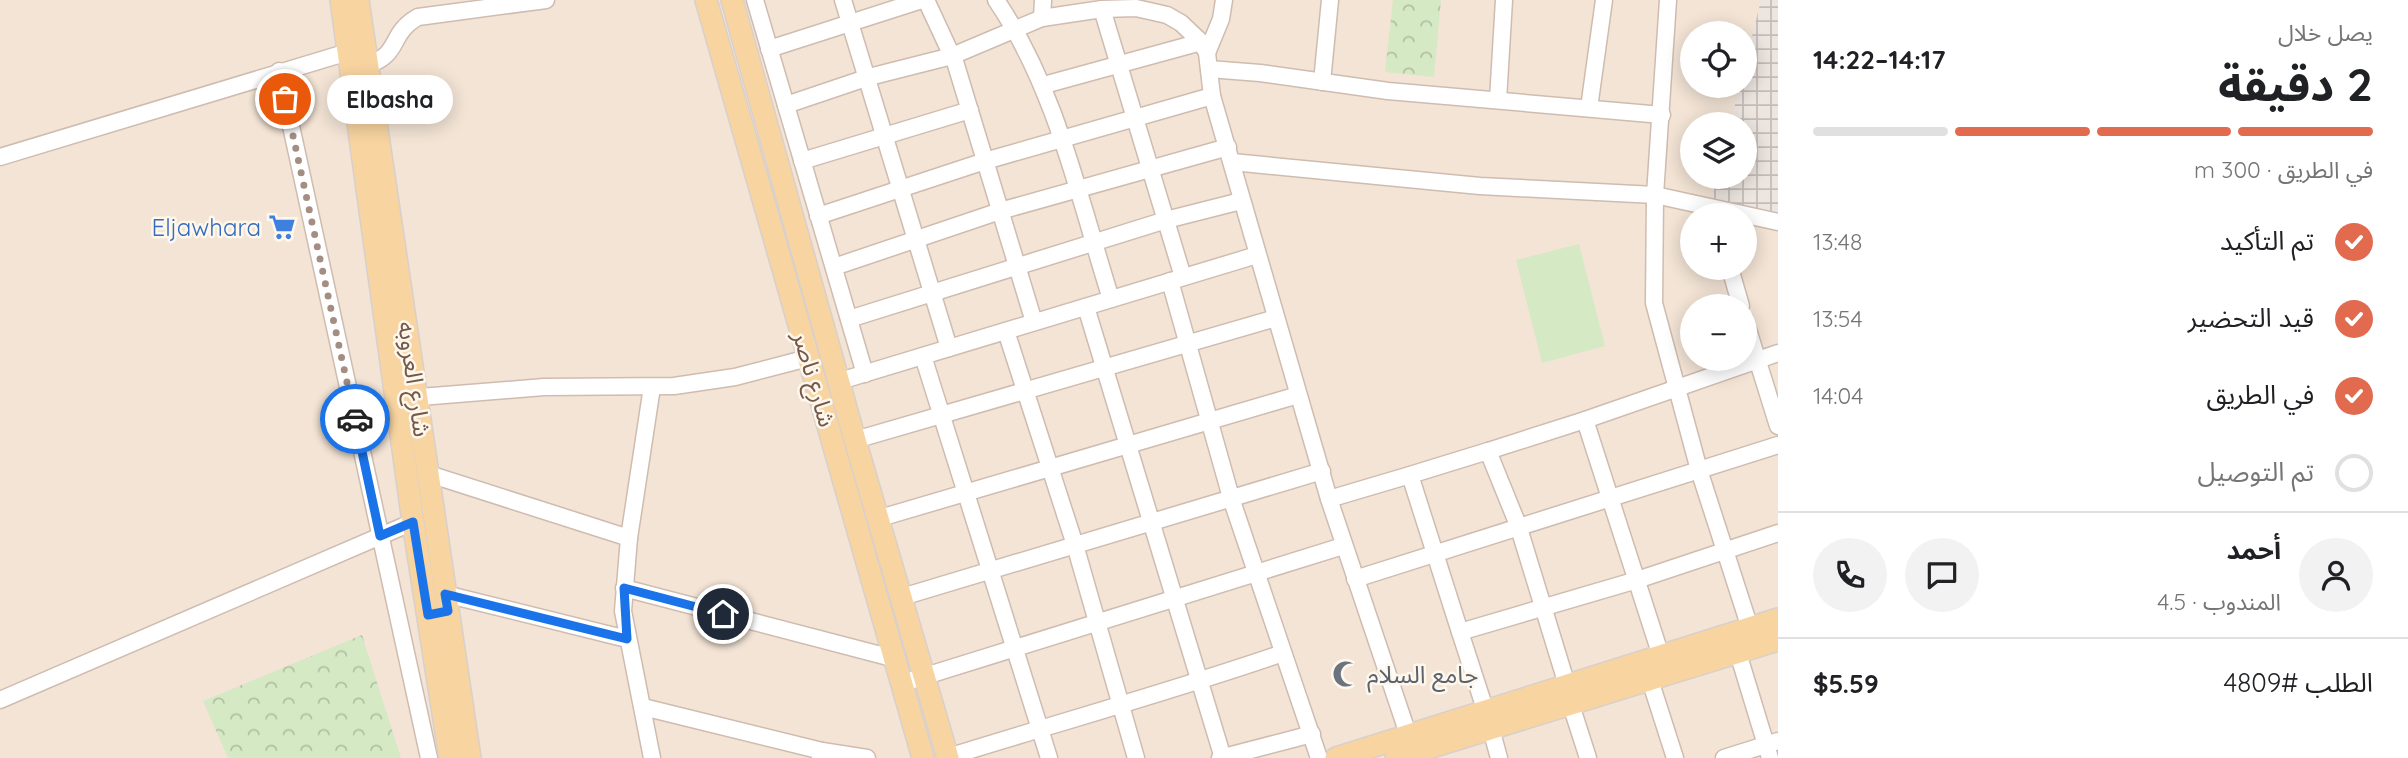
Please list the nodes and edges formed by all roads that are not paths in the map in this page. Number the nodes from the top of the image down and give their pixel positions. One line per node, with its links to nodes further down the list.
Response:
1 (341, 0): 22 (main road, شارع العروبه)
2 (358, 0): 28 (main road, شارع العروبه)
3 (547, 0): 28 (street)
4 (706, 0): 26 (main road, شارع ناصر)
5 (732, 0): 23 (main road, شارع ناصر)
6 (755, 0): 21 (street)
7 (844, 0): 19 (street)
8 (924, 0): 19 (street); 25 (street)
9 (996, 0): 20 (street)
10 (1042, 0): 18 (street)
11 (1224, 0): 24 (street)
12 (1331, 0): 31 (street)
13 (1504, 0): 34 (street)
14 (1604, 0): 36 (street)
15 (1668, 0): 38 (street)
16 (1136, 4): 17 (street); 24 (street)
17 (1102, 9): 18 (street); 27 (street)
18 (1042, 19): 20 (street)
19 (850, 22): 21 (street); 30 (street)
20 (1017, 31): 25 (street); 32 (street)
21 (769, 49): 35 (street)
22 (348, 52): 29 (street); 86 (main road, شارع العروبه)
23 (748, 54): 26 (main road); 80 (main road, شارع ناصر)
24 (1206, 55): 27 (street); 31 (street); 33 (street)
25 (953, 56): 30 (street); 37 (street)
26 (723, 60): 74 (main road, شارع ناصر)
27 (1118, 63): 32 (street); 39 (street)
28 (368, 65): 85 (main road, شارع العروبه)
29 (279, 71): 43 (street); 109 (street)
30 (869, 76): 35 (street); 40 (street)
31 (1322, 82): 34 (street)
32 (1044, 85): 41 (street)
33 (1212, 96): 39 (street); 42 (street)
34 (1498, 100): 36 (street)
35 (786, 105): 44 (street)
36 (1589, 108): 38 (street)
37 (970, 110): 40 (street); 45 (street)
38 (1662, 115): 49 (street)
39 (1135, 118): 41 (street); 46 (street)
40 (886, 135): 44 (street); 47 (street)
41 (1061, 139): 45 (street); 48 (street)
42 (1230, 155): 46 (street); 49 (street); 50 (street)
43 (0, 157)
44 (802, 161): 53 (street)
45 (985, 161): 47 (street); 52 (street)
46 (1150, 169): 48 (street); 55 (street)
47 (902, 189): 53 (street); 57 (street)
48 (1076, 190): 52 (street); 58 (street)
49 (1655, 195): 51 (street); 82 (street)
50 (1241, 201): 55 (street); 59 (street)
51 (1684, 203)
52 (1000, 211): 57 (street); 61 (street)
53 (818, 215): 60 (street)
54 (1757, 218): 56 (street)
55 (1166, 220): 58 (street); 62 (street)
56 (1778, 222)
57 (918, 240): 60 (street); 63 (street)
58 (1093, 243): 61 (street); 64 (street)
59 (1257, 255): 62 (street); 66 (street)
60 (834, 267): 67 (street)
61 (1017, 267): 63 (street); 68 (street)
62 (1176, 279): 64 (street); 70 (street)
63 (934, 293): 67 (street); 71 (street)
64 (1111, 299): 65 (street)
65 (1086, 307): 68 (street); 77 (street)
66 (1276, 318): 70 (street); 84 (street)
67 (849, 319): 79 (street)
68 (1034, 322): 69 (street)
69 (1006, 331): 71 (street); 83 (street)
70 (1187, 344): 77 (street); 89 (street)
71 (949, 348): 73 (street)
72 (1778, 353): 75 (street)
73 (923, 356): 79 (street); 87 (street)
74 (808, 358): 81 (street); 113 (main road, شارع ناصر)
75 (1757, 360)
76 (1757, 363): 90 (street)
77 (1104, 366): 83 (street); 93 (street)
78 (1724, 371): 82 (street)
79 (866, 374): 80 (street)
80 (840, 381): 91 (main road, شارع ناصر)
81 (652, 387): 85 (street); 110 (street)
82 (1677, 387): 88 (street); 96 (street)
83 (1026, 388): 87 (street); 95 (street)
84 (1298, 395): 89 (street); 97 (street)
85 (418, 397): 86 (street); 98 (main road, شارع العروبه)
86 (397, 400): 105 (main road, شارع العروبه)
87 (940, 416): 91 (street); 100 (street)
88 (1585, 420): 94 (street); 101 (street)
89 (1209, 422): 93 (street); 103 (street)
90 (1778, 426)
91 (855, 440): 104 (main road, شارع ناصر)
92 (1778, 445): 96 (street)
93 (1129, 447): 95 (street); 106 (street)
94 (1488, 451): 99 (street); 107 (street)
95 (1051, 468): 100 (street); 112 (street)
96 (1699, 470): 101 (street); 115 (street)
97 (1322, 471): 102 (street); 103 (street)
98 (429, 474): 110 (street); 124 (main road, شارع العروبه)
99 (1410, 475): 102 (street); 116 (street)
100 (965, 495): 104 (street); 117 (street)
101 (1609, 498): 107 (street); 120 (street)
102 (1329, 499): 114 (street)
103 (1231, 500): 106 (street); 118 (street)
104 (880, 518): 111 (main road, شارع ناصر)
105 (413, 522): 109 (street); 124 (main road, شارع العروبه)
106 (1153, 523): 112 (street); 123 (street)
107 (1518, 525): 116 (street); 125 (street)
108 (1778, 533): 115 (street)
109 (380, 536): 138 (street); 144 (street)
110 (629, 538): 121 (street)
111 (886, 539): 113 (main road); 122 (main road, شارع ناصر)
112 (1075, 545): 117 (street); 127 (street)
113 (864, 546): 137 (main road, شارع ناصر)
114 (1343, 546): 118 (street); 119 (street)
115 (1725, 550): 120 (street); 128 (street)
116 (1436, 552): 119 (street); 129 (street)
117 (990, 570): 122 (street); 132 (street)
118 (1257, 575): 123 (street); 133 (street)
119 (1355, 579): 151 (street)
120 (1637, 580): 125 (street); 136 (street)
121 (624, 588): 130 (street); 137 (street)
122 (902, 597): 139 (main road, شارع ناصر)
123 (1175, 600): 127 (street); 141 (street)
124 (440, 607): 130 (street); 135 (main road, شارع العروبه); 156 (main road, شارع العروبه)
125 (1543, 607): 129 (street); 143 (street)
126 (1778, 620): 128 (main road)
127 (1098, 624): 132 (street); 145 (street)
128 (1750, 628): 136 (main road)
129 (1460, 632): 147 (street)
130 (627, 639): 146 (street)
131 (1778, 640): 134 (main road)
132 (1015, 650): 139 (street); 148 (street)
133 (1283, 653): 141 (street); 149 (street)
134 (1738, 653): 140 (main road); 150 (street)
135 (434, 655): 138 (street); 155 (main road, شارع العروبه)
136 (1661, 656): 143 (main road)
137 (896, 659): 142 (main road, شارع ناصر)
138 (407, 661): 154 (street)
139 (925, 677): 142 (street); 153 (main road, شارع ناصر)
140 (1650, 680): 143 (main road); 167 (street)
141 (1202, 681): 145 (street); 162 (street)
142 (902, 683): 159 (main road, شارع ناصر)
143 (1569, 695): 147 (main road); 166 (street)
144 (0, 700)
145 (1122, 702): 148 (street); 161 (street)
146 (643, 707): 152 (street); 157 (street)
147 (1488, 719): 151 (main road); 165 (street)
148 (1041, 728): 153 (street); 160 (street)
149 (1312, 734): 162 (street); 163 (street)
150 (1771, 748): 168 (street)
151 (1408, 750): 164 (main road)
152 (821, 755): 158 (street)
153 (948, 757)
154 (429, 758)
155 (450, 758)
156 (470, 758)
157 (652, 758)
158 (867, 758)
159 (923, 758)
160 (1049, 758)
161 (1136, 758)
162 (1222, 758)
163 (1319, 758)
164 (1336, 758)
165 (1499, 758)
166 (1588, 758)
167 (1675, 758)
168 (1724, 758)

